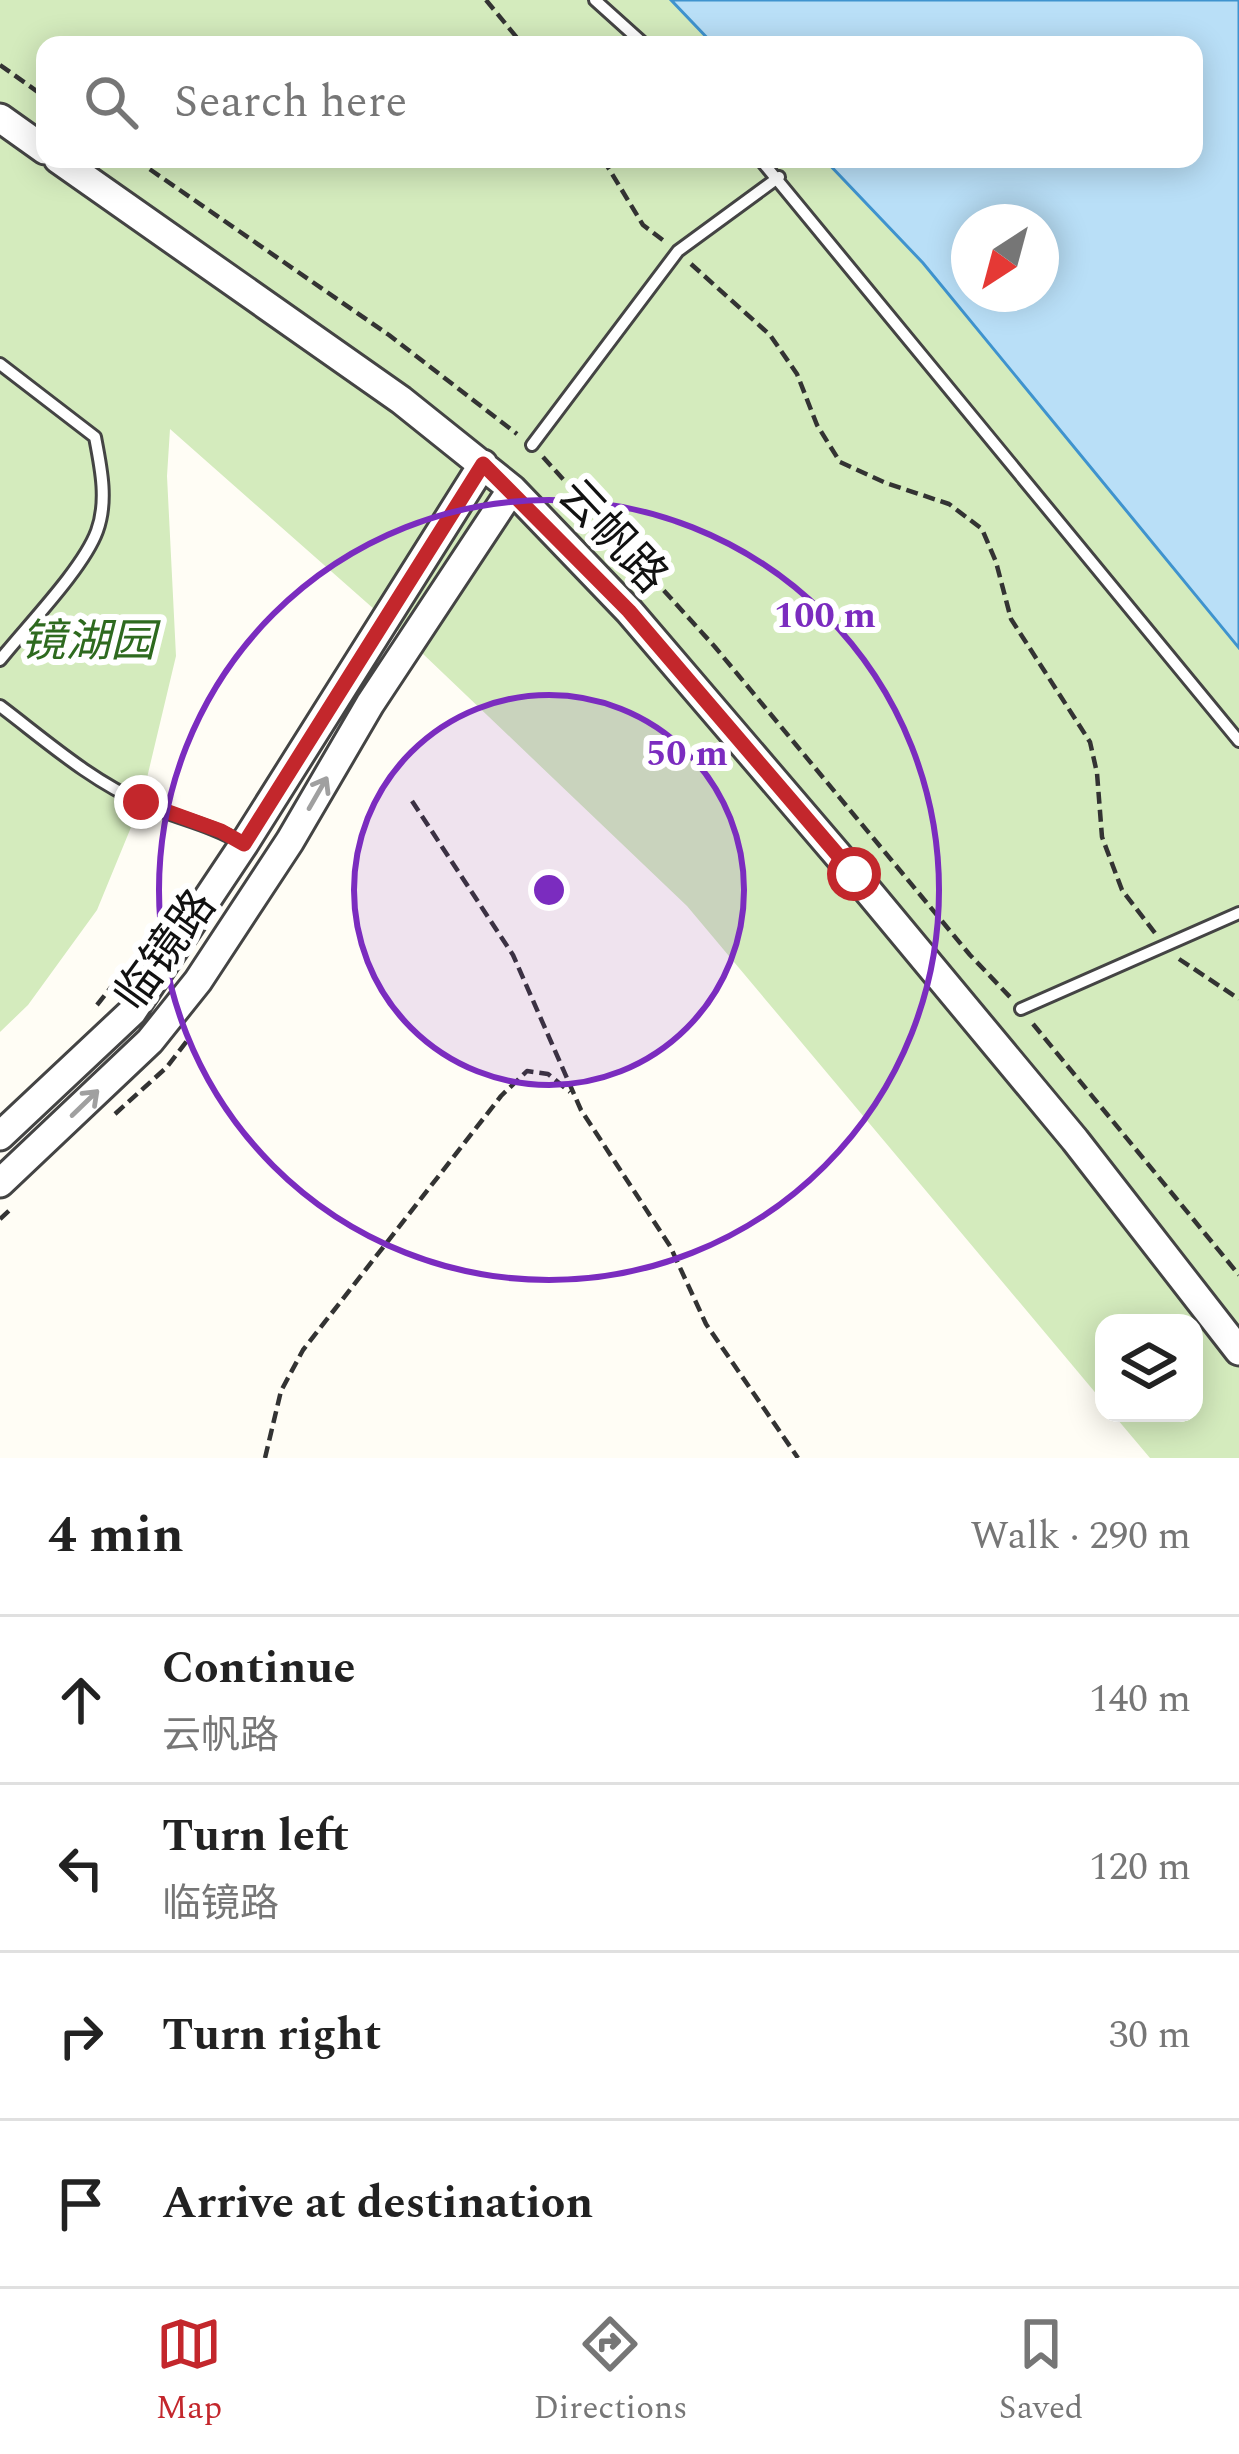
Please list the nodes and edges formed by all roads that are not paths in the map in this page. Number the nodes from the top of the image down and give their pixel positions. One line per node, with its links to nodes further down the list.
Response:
1 (595, 0): 2 (lane)
2 (636, 36)
3 (0, 118): 4 (street)
4 (36, 144)
5 (71, 168): 10 (street, 云帆路)
6 (770, 168): 7 (lane)
7 (779, 177): 9 (lane); 14 (lane)
8 (0, 364): 12 (lane)
9 (532, 445)
10 (483, 464): 11 (street, 云帆路); 15 (street, 临镜路)
11 (512, 489): 19 (street, 临镜路, one-way to 11); 20 (street, 云帆路)
12 (0, 660)
13 (0, 706): 15 (lane)
14 (1239, 741)
15 (244, 844): 18 (street, 临镜路)
16 (1239, 913): 17 (lane)
17 (1022, 1010)
18 (0, 1136)
19 (0, 1183)
20 (1239, 1352)

